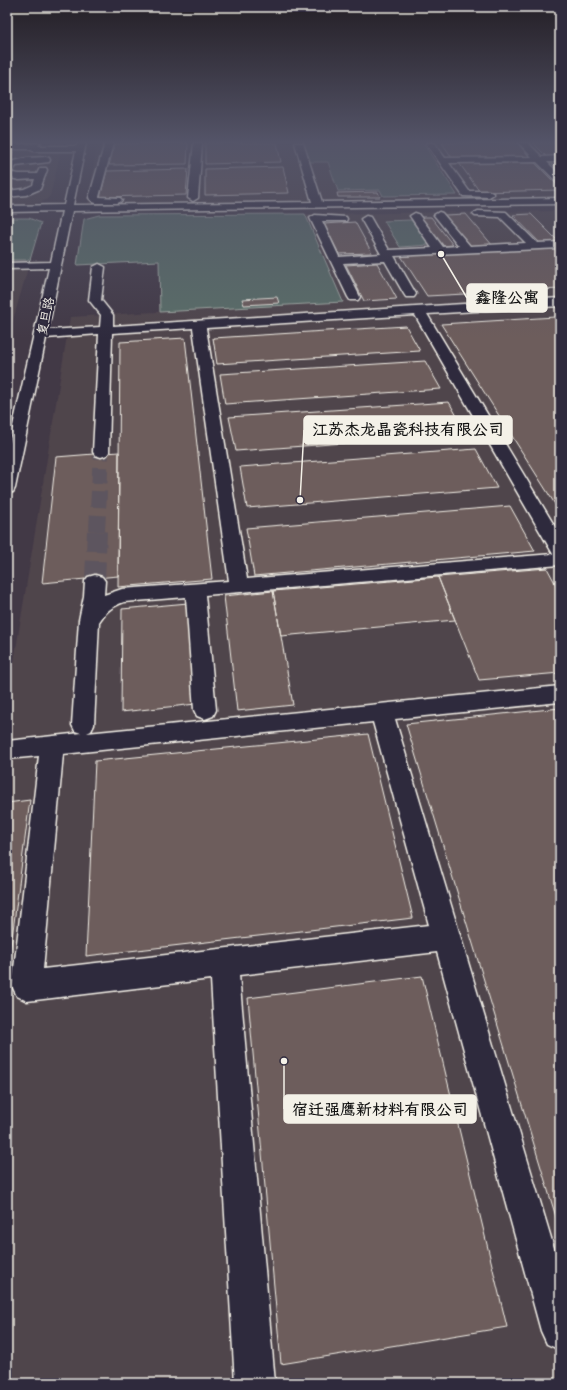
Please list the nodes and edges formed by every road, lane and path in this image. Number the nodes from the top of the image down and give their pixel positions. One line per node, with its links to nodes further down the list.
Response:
1 (168, 208): 4 (street)
2 (488, 208): 10 (street)
3 (7, 210): 4 (street)
4 (68, 210): 10 (street); 17 (street, 复旦路)
5 (466, 214): 6 (street)
6 (503, 214): 7 (street); 12 (street)
7 (518, 214)
8 (439, 215): 9 (street); 13 (street); 14 (street)
9 (453, 215)
10 (367, 216): 15 (street); 16 (street)
11 (560, 245): 12 (street)
12 (534, 246): 13 (street)
13 (467, 249): 14 (street)
14 (440, 251): 15 (street)
15 (388, 255): 16 (street); 21 (street)
16 (336, 260): 22 (street)
17 (56, 265): 18 (street); 27 (street, 复旦路)
18 (10, 266): 20 (street)
19 (99, 267): 26 (street)
20 (7, 279)
21 (410, 294)
22 (354, 297)
23 (558, 305): 24 (street)
24 (419, 311): 25 (street); 31 (street)
25 (199, 325): 26 (street); 34 (street)
26 (106, 330): 27 (street); 28 (street)
27 (41, 334): 29 (street, 复旦路)
28 (101, 452)
29 (10, 464): 30 (street, 复旦路)
30 (7, 488)
31 (560, 550)
32 (560, 559): 34 (street)
33 (95, 581): 36 (street)
34 (239, 586): 35 (street)
35 (195, 590): 36 (street); 38 (street)
36 (89, 622): 40 (street)
37 (560, 694): 39 (street)
38 (205, 710)
39 (382, 712): 41 (street); 43 (street)
40 (83, 725)
41 (52, 746): 42 (street); 44 (street)
42 (7, 750)
43 (447, 937): 44 (street); 45 (street)
44 (224, 963): 46 (street)
45 (560, 1331)
46 (255, 1383)

